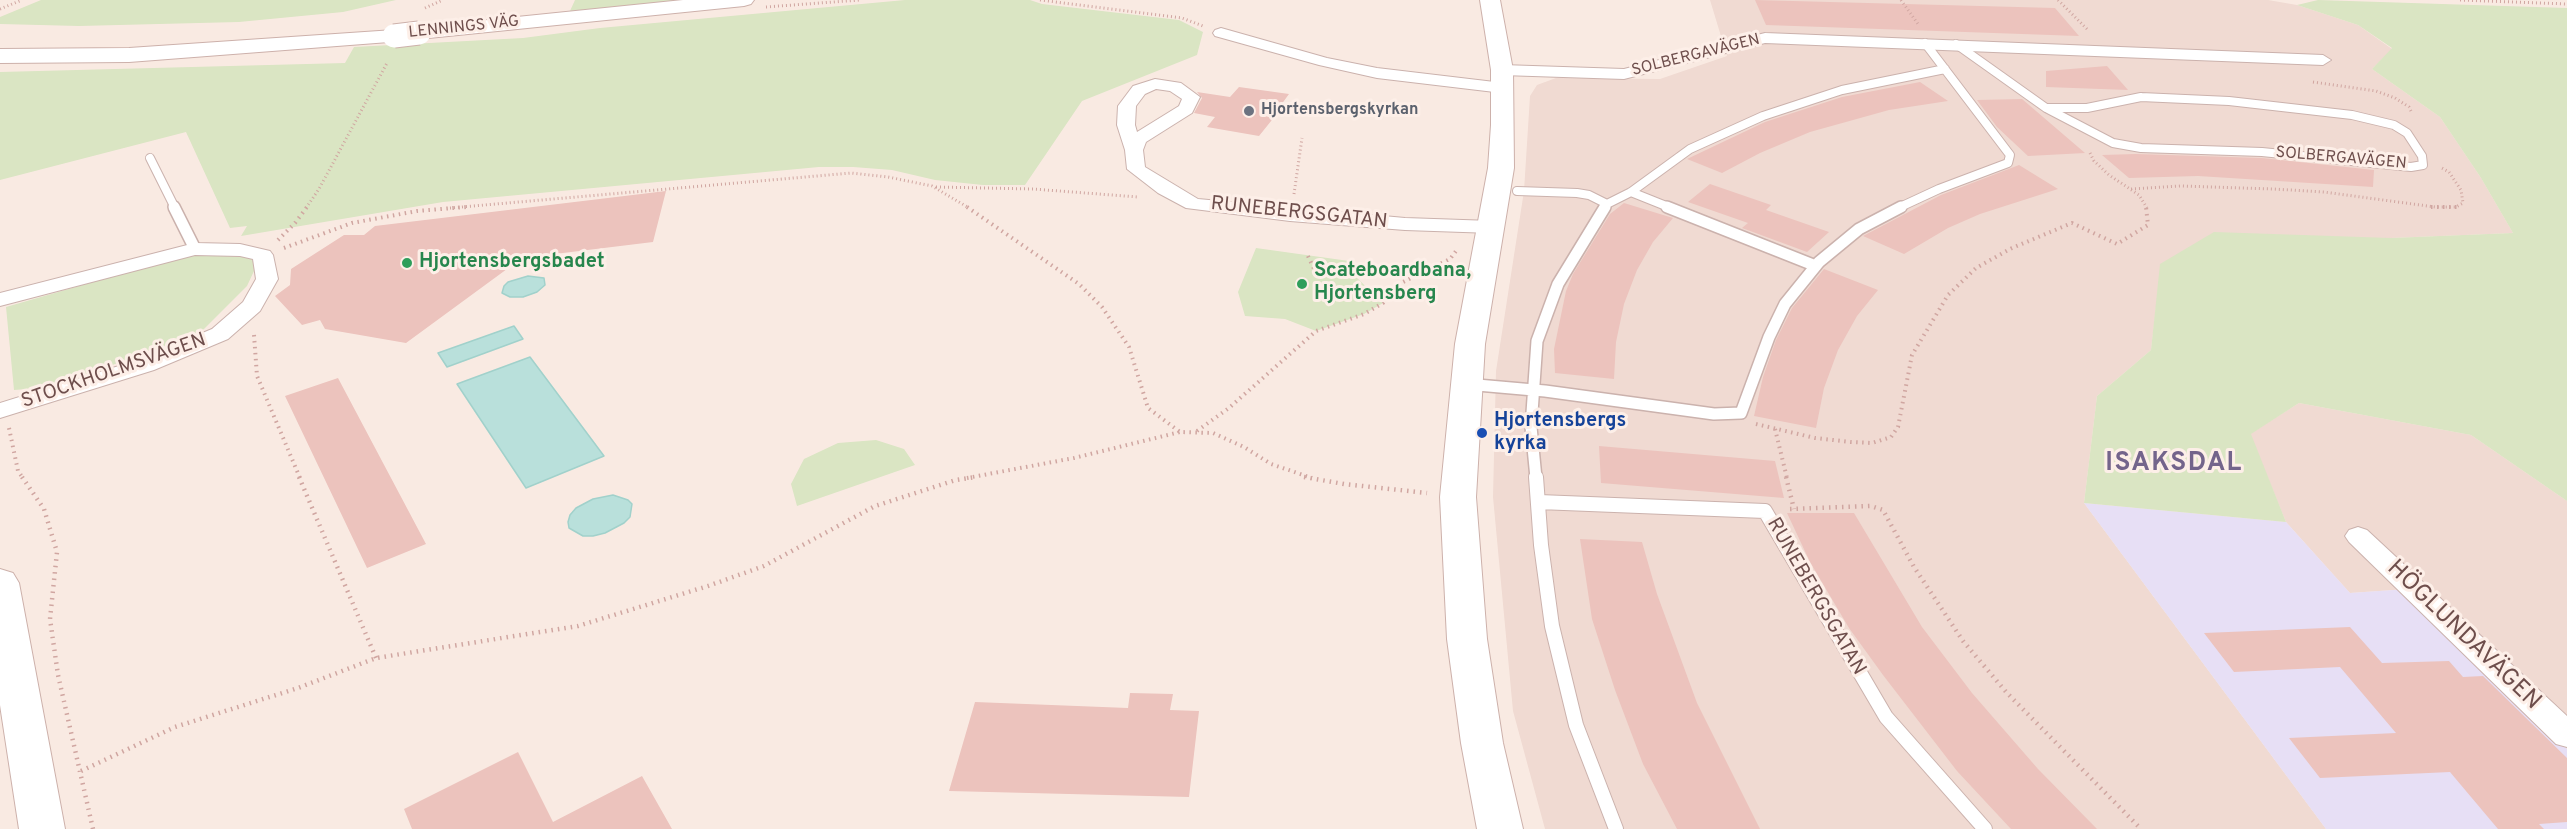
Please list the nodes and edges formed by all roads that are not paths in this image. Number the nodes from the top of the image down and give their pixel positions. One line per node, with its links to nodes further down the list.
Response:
1 (744, 0): 7 (street, LENNINGS VÄG, bridge)
2 (1490, 0): 11 (street)
3 (1221, 33): 11 (street, SOLBERGAVÄGEN)
4 (1925, 43): 6 (street, SOLBERGAVÄGEN); 10 (lane); 11 (street, SOLBERGAVÄGEN)
5 (0, 44): 7 (street, LENNINGS VÄG)
6 (1956, 44): 9 (street, SOLBERGAVÄGEN); 12 (lane, SOLBERGAVÄGEN)
7 (183, 51): 8 (street, LENNINGS VÄG)
8 (0, 56)
9 (2323, 60)
10 (1945, 69): 16 (lane); 20 (lane)
11 (1502, 79): 18 (street)
12 (2046, 108): 12 (lane, SOLBERGAVÄGEN)
13 (1134, 150): 18 (street, RUNEBERGSGATAN)
14 (150, 158): 19 (lane)
15 (1517, 191): 17 (lane)
16 (1631, 192): 17 (lane); 20 (lane)
17 (1607, 204): 23 (lane)
18 (1483, 227): 22 (street)
19 (195, 249): 21 (street); 24 (street, STOCKHOLMSVÄGEN)
20 (1816, 266): 23 (lane)
21 (0, 300)
22 (1466, 384): 23 (lane); 30 (street)
23 (1532, 390): 25 (lane)
24 (2, 411)
25 (1539, 502): 31 (lane); 32 (lane, RUNEBERGSGATAN)
26 (2358, 536): 28 (street, HÖGLUNDAVÄGEN)
27 (0, 583): 29 (street)
28 (2567, 735)
29 (42, 829)
30 (1500, 829)
31 (1616, 829)
32 (1985, 829)

